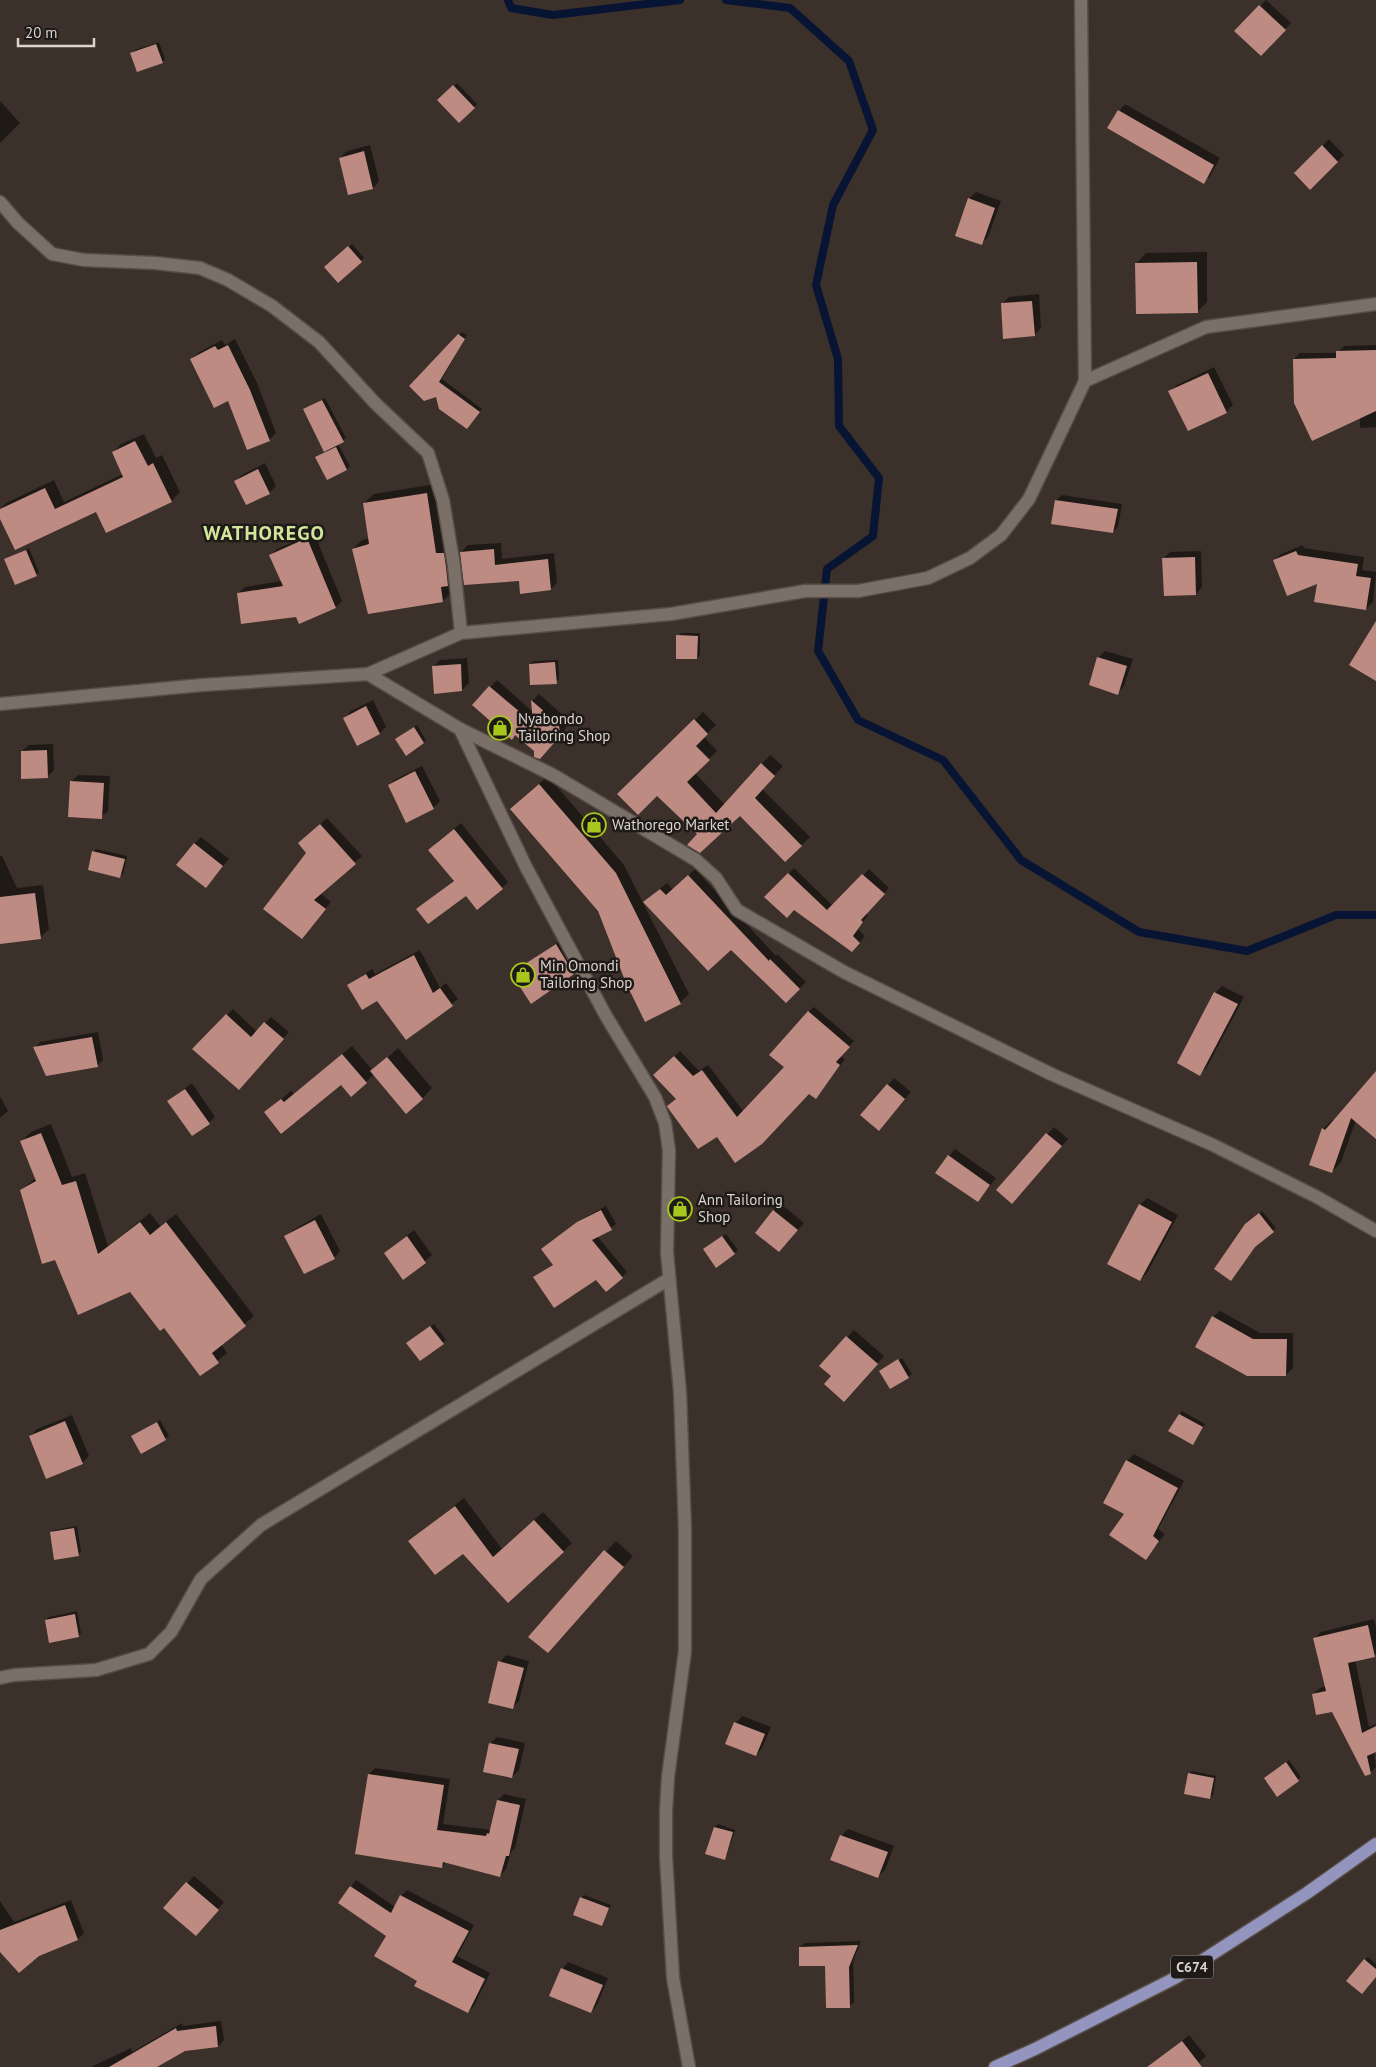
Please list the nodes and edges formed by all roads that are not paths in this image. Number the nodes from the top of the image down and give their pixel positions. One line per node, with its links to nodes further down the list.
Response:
1 (1081, 0): 4 (street)
2 (0, 202): 5 (street)
3 (1376, 304): 4 (street)
4 (1085, 381): 5 (street)
5 (460, 633): 6 (street)
6 (368, 674): 7 (street); 8 (street)
7 (0, 704)
8 (460, 730): 9 (street); 10 (street)
9 (1376, 1231)
10 (669, 1279): 11 (street); 13 (street)
11 (0, 1678)
12 (1376, 1844): 14 (main road, C674)
13 (689, 2067)
14 (995, 2067)

